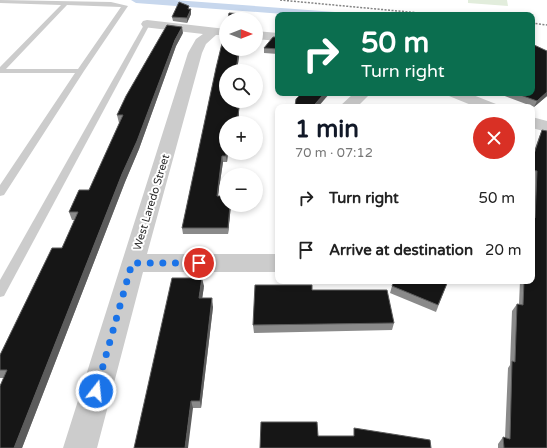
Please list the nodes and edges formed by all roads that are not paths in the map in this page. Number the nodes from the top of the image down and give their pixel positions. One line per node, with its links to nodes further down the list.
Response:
1 (0, 1): 2 (lane)
2 (66, 3): 7 (lane); 8 (lane)
3 (147, 24): 4 (street); 18 (lane)
4 (219, 32): 16 (street, West Laredo Street)
5 (263, 36): 6 (street)
6 (275, 37)
7 (0, 71): 8 (lane)
8 (80, 71): 15 (lane)
9 (359, 96): 11 (street)
10 (462, 96): 12 (street)
11 (350, 104)
12 (482, 104)
13 (535, 123): 14 (street)
14 (547, 127)
15 (0, 192)
16 (132, 263): 17 (street); 19 (street, West Laredo Street)
17 (275, 263)
18 (0, 292)
19 (80, 448)

